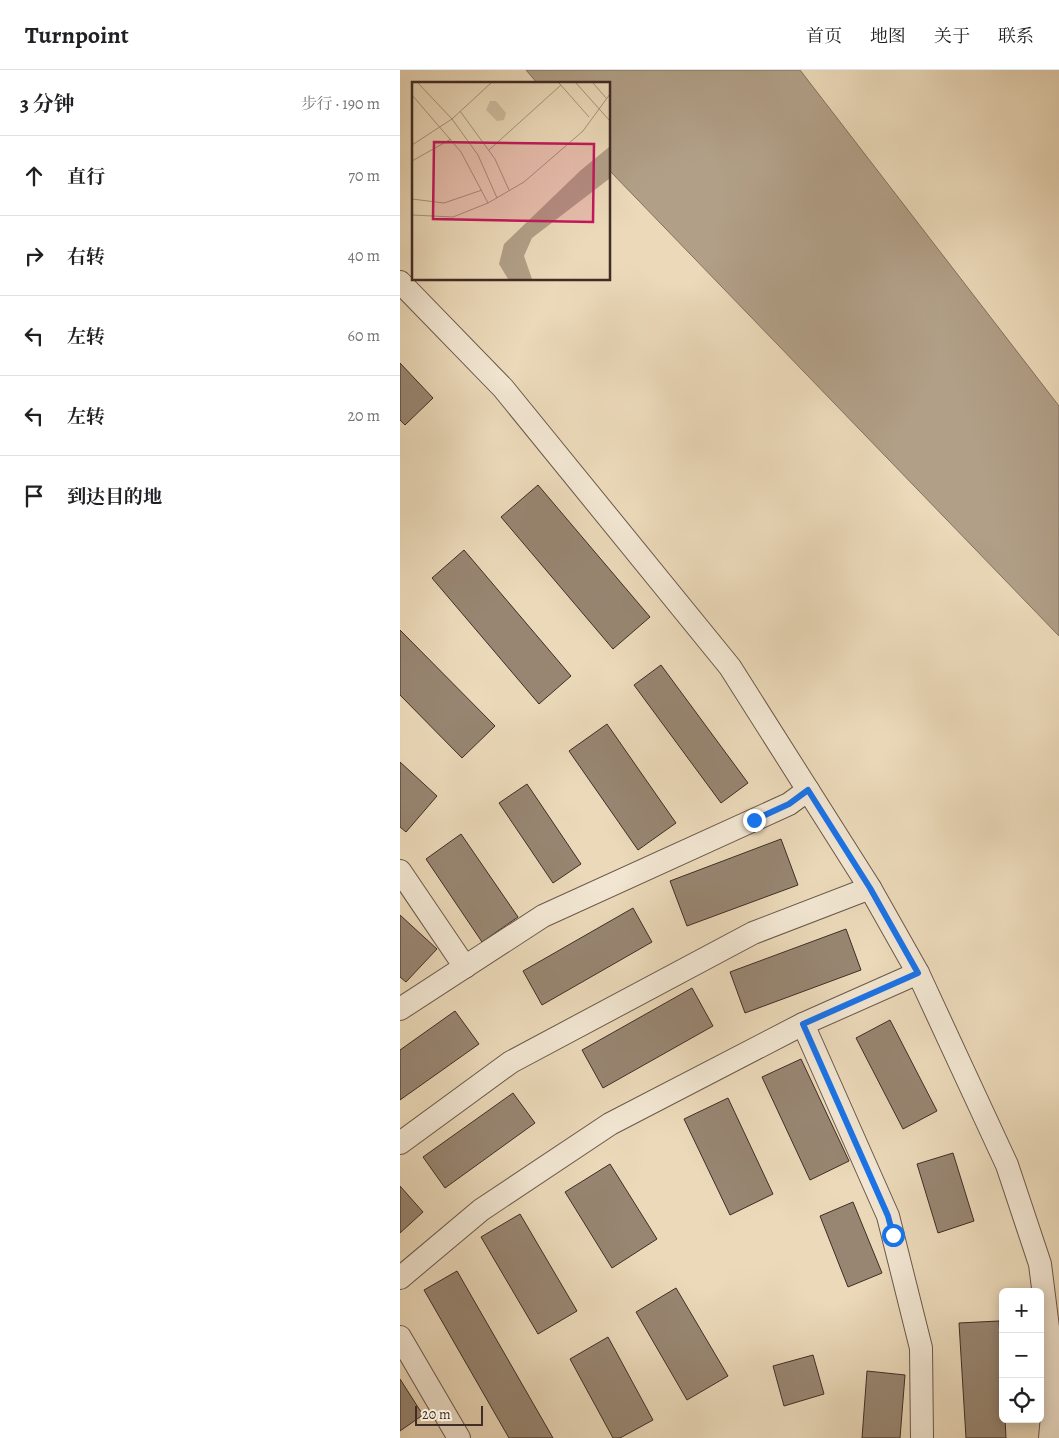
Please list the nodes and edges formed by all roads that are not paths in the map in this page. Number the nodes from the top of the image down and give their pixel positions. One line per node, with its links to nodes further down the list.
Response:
1 (400, 282): 2 (street)
2 (808, 790): 4 (street); 5 (street)
3 (400, 871): 5 (street)
4 (870, 888): 6 (street); 9 (street)
5 (465, 966): 7 (street)
6 (918, 973): 8 (street); 14 (street)
7 (400, 1009)
8 (803, 1024): 10 (street); 13 (street)
9 (400, 1143)
10 (400, 1278)
11 (400, 1337): 12 (street)
12 (459, 1438)
13 (922, 1438)
14 (1050, 1438)

